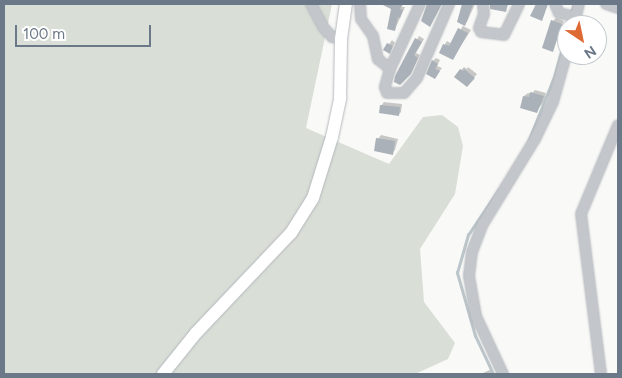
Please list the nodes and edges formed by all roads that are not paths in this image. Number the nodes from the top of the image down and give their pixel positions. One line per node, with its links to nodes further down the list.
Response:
1 (312, 4): 12 (street)
2 (346, 4): 12 (main road)
3 (360, 4): 14 (street)
4 (420, 4): 14 (street)
5 (449, 4): 14 (street)
6 (482, 4): 7 (street)
7 (519, 4)
8 (555, 4): 11 (street)
9 (606, 4): 10 (street)
10 (618, 8)
11 (561, 15)
12 (341, 39): 16 (main road)
13 (564, 65): 17 (street)
14 (390, 69)
15 (618, 125): 18 (street)
16 (163, 374)
17 (503, 374)
18 (600, 374)

